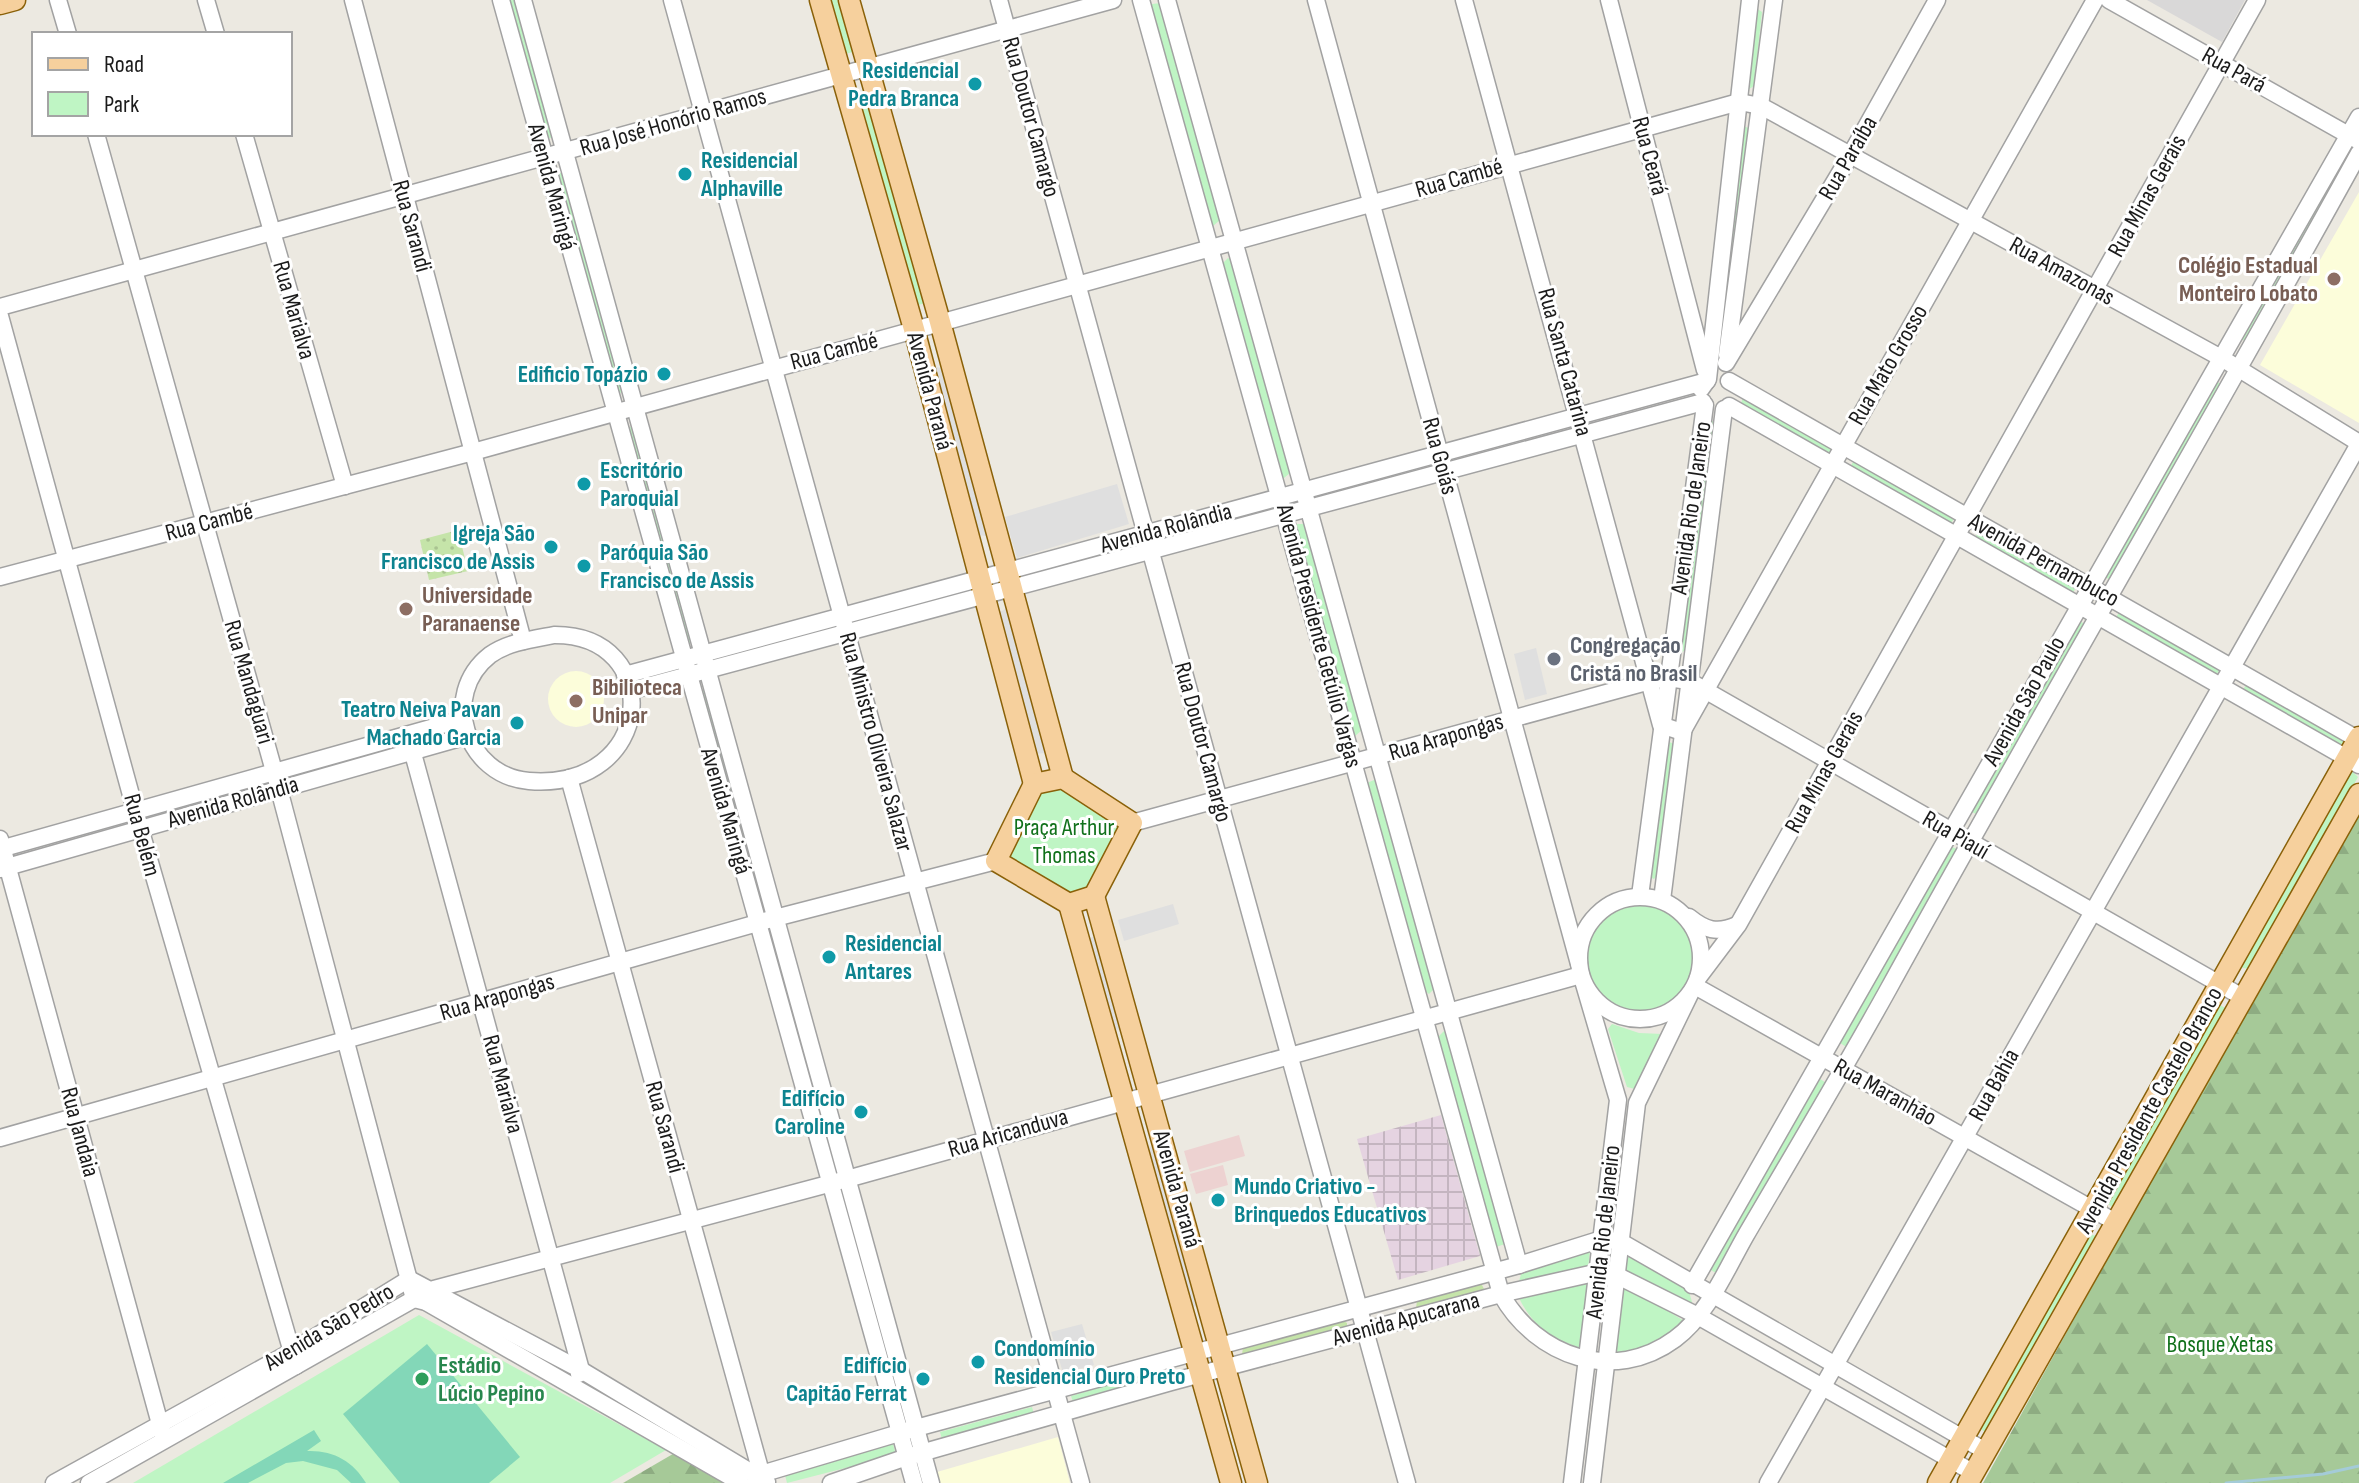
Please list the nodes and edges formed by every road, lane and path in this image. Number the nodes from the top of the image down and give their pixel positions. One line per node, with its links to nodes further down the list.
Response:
1 (15, 0): 23 (main road)
2 (58, 0): 25 (street)
3 (206, 0): 26 (street)
4 (353, 0): 45 (street, Rua Sarandi)
5 (501, 0): 28 (street, Avenida Maringá)
6 (523, 0): 27 (street, Avenida Maringá)
7 (672, 0): 34 (street, Rua Ministro Oliveira Salazar)
8 (820, 0): 31 (main road, Avenida Paraná)
9 (849, 0): 30 (main road, Avenida Paraná)
10 (999, 0): 24 (street, Rua Doutor Camargo)
11 (1113, 0): 24 (street, Rua José Honório Ramos)
12 (1141, 0): 50 (street, Avenida Presidente Getúlio Vargas)
13 (1167, 0): 49 (street, Avenida Presidente Getúlio Vargas)
14 (1316, 0): 46 (street, Rua Goiás)
15 (1464, 0): 44 (street, Rua Santa Catarina)
16 (1609, 0): 36 (street, Rua Ceará)
17 (1750, 0): 22 (street); 32 (street)
18 (1937, 0): 42 (street, Rua Paraíba)
19 (2095, 0): 47 (street, Rua Mato Grosso)
20 (2109, 0): 29 (street, Rua Pará)
21 (2257, 0): 29 (street, Rua Minas Gerais)
22 (1773, 2): 33 (street)
23 (0, 4)
24 (1007, 29): 30 (street, Rua José Honório Ramos); 52 (street, Rua Doutor Camargo)
25 (67, 32)
26 (215, 32)
27 (535, 46): 28 (street); 40 (street, Avenida Maringá)
28 (515, 52): 43 (street, Avenida Maringá)
29 (2221, 63): 39 (street, Rua Pará); 53 (street, Rua Minas Gerais)
30 (868, 68): 31 (street, Rua José Honório Ramos); 59 (main road, Avenida Paraná)
31 (840, 76): 34 (street, Rua José Honório Ramos); 60 (main road, Avenida Paraná)
32 (1739, 102): 33 (street, Rua Cambé); 36 (street, Rua Cambé); 55 (street)
33 (1761, 106): 42 (street, Rua Amazonas); 55 (street)
34 (703, 113): 40 (street, Rua José Honório Ramos); 62 (street, Rua Ministro Oliveira Salazar)
35 (2359, 117): 39 (street, Avenida São Paulo)
36 (1643, 128): 44 (street, Rua Cambé); 56 (street, Rua Ceará)
37 (97, 136): 51 (street, Rua Mandaguari)
38 (245, 136): 48 (street, Rua Marialva)
39 (2354, 138): 61 (street, Avenida São Paulo)
40 (564, 152): 43 (street, Rua José Honório Ramos); 66 (street, Avenida Maringá)
41 (2359, 153): 63 (street, Avenida São Paulo)
42 (1850, 156): 47 (street, Rua Amazonas); 57 (street, Rua Paraíba)
43 (544, 158): 45 (street, Rua José Honório Ramos); 68 (street, Avenida Maringá)
44 (1510, 163): 46 (street, Rua Cambé); 69 (street, Rua Santa Catarina)
45 (403, 196): 48 (street, Rua José Honório Ramos); 73 (street, Rua Sarandi)
46 (1371, 203): 49 (street, Rua Cambé); 74 (street, Rua Goiás)
47 (1970, 221): 53 (street, Rua Amazonas); 72 (street, Rua Mato Grosso)
48 (271, 232): 51 (street, Rua José Honório Ramos); 76 (street, Rua Marialva)
49 (1233, 243): 50 (street, Rua Cambé); 77 (street, Avenida Presidente Getúlio Vargas)
50 (1212, 248): 52 (street, Rua Cambé); 78 (street, Avenida Presidente Getúlio Vargas)
51 (134, 270): 54 (street, Rua José Honório Ramos); 80 (street, Rua Mandaguari)
52 (1077, 285): 59 (street, Rua Cambé); 82 (street, Rua Doutor Camargo)
53 (2094, 289): 61 (street, Rua Amazonas); 79 (street, Rua Minas Gerais)
54 (0, 307)
55 (1725, 309): 56 (street); 57 (street); 64 (street); 64 (street)
56 (1691, 313): 64 (street, Rua Ceará)
57 (1756, 314): 64 (street, Rua Paraíba)
58 (0, 316): 83 (street, Rua Belém)
59 (940, 322): 60 (street, Rua Cambé); 85 (main road, Avenida Paraná)
60 (914, 329): 62 (street, Rua Cambé); 87 (main road, Avenida Paraná)
61 (2223, 359): 63 (street, Rua Amazonas); 86 (street, Avenida São Paulo)
62 (773, 368): 66 (street, Rua Cambé); 91 (street, Rua Ministro Oliveira Salazar)
63 (2240, 370): 71 (street, Rua Amazonas); 88 (street, Avenida São Paulo)
64 (1717, 377): 65 (street); 67 (street); 69 (street, Avenida Rolândia); 72 (street, Avenida Pernambuco)
65 (1704, 403): 67 (street); 70 (street, Avenida Rolândia); 96 (street, Avenida Rio de Janeiro)
66 (634, 407): 68 (street, Rua Cambé); 93 (street, Avenida Maringá)
67 (1727, 407): 75 (street, Avenida Pernambuco); 97 (street, Avenida Rio de Janeiro)
68 (614, 413): 73 (street, Rua Cambé); 94 (street, Avenida Maringá)
69 (1579, 415): 70 (street, Rua Santa Catarina); 74 (street, Avenida Rolândia)
70 (1584, 432): 74 (street, Avenida Rolândia); 96 (street, Rua Santa Catarina)
71 (2359, 444): 95 (street)
72 (1841, 447): 75 (street, Rua Mato Grosso); 79 (street, Avenida Pernambuco)
73 (473, 452): 76 (street, Rua Cambé); 92 (street, Rua Sarandi)
74 (1442, 462): 77 (street, Avenida Rolândia); 101 (street, Rua Goiás)
75 (1831, 464): 81 (street, Avenida Pernambuco); 100 (street, Rua Mato Grosso)
76 (345, 486): 80 (street, Rua Cambé)
77 (1305, 499): 78 (street, Avenida Rolândia); 108 (street, Avenida Presidente Getúlio Vargas)
78 (1283, 505): 82 (street, Avenida Rolândia); 111 (street, Avenida Presidente Getúlio Vargas)
79 (1966, 517): 81 (street, Rua Minas Gerais); 86 (street, Avenida Pernambuco)
80 (204, 523): 83 (street, Rua Cambé); 114 (street, Rua Mandaguari)
81 (1956, 535): 89 (street, Avenida Pernambuco); 110 (street, Rua Minas Gerais)
82 (1148, 542): 85 (street, Avenida Rolândia); 117 (street, Rua Doutor Camargo)
83 (67, 559): 84 (street, Rua Cambé); 118 (street, Rua Belém)
84 (0, 577)
85 (1011, 579): 87 (street, Avenida Rolândia); 113 (main road, Avenida Paraná)
86 (2090, 586): 88 (street, Avenida Pernambuco); 89 (street, Avenida São Paulo)
87 (982, 587): 91 (street, Avenida Rolândia); 115 (main road, Avenida Paraná)
88 (2109, 597): 90 (street, Avenida São Paulo); 95 (street, Avenida Pernambuco)
89 (2078, 605): 90 (street, Avenida Pernambuco); 120 (street, Avenida São Paulo)
90 (2098, 617): 99 (street, Avenida Pernambuco); 121 (street, Avenida São Paulo)
91 (844, 624): 93 (street, Avenida Rolândia); 125 (street, Rua Ministro Oliveira Salazar)
92 (523, 641): 98 (street); 102 (street)
93 (704, 662): 94 (street, Avenida Rolândia); 133 (street, Avenida Maringá)
94 (685, 667): 98 (street, Avenida Rolândia); 135 (street, Avenida Maringá)
95 (2231, 667): 99 (street, Rua Bahia); 106 (street, Avenida Pernambuco)
96 (1659, 679): 97 (street, Rua Piauí); 101 (street, Rua Arapongas); 103 (street, Rua Santa Catarina)
97 (1689, 681): 100 (street, Rua Piauí); 104 (street, Avenida Rio de Janeiro)
98 (627, 683): 112 (street)
99 (2220, 686): 109 (street, Avenida Pernambuco); 131 (street, Rua Bahia)
100 (1707, 692): 104 (street, Rua Mato Grosso); 110 (street, Rua Piauí)
101 (1511, 718): 108 (street, Rua Arapongas); 132 (street, Rua Goiás)
102 (463, 719): 105 (street); 107 (street, Avenida Rolândia)
103 (1661, 725): 104 (street); 127 (street)
104 (1682, 732): 128 (street, Avenida Rio de Janeiro)
105 (467, 736): 107 (street, Avenida Rolândia); 112 (street)
106 (2359, 739): 109 (main road, Avenida Presidente Castelo Branco)
107 (411, 743): 114 (street, Avenida Rolândia); 145 (street, Rua Marialva)
108 (1378, 756): 111 (street, Rua Arapongas); 147 (street, Avenida Presidente Getúlio Vargas)
109 (2353, 761): 141 (main road, Avenida Presidente Castelo Branco)
110 (1829, 762): 120 (street, Rua Piauí); 136 (street, Rua Minas Gerais)
111 (1354, 763): 117 (street, Rua Arapongas); 148 (street, Avenida Presidente Getúlio Vargas)
112 (569, 778): 139 (street, Rua Sarandi)
113 (1063, 778): 115 (main road); 119 (main road)
114 (276, 781): 118 (street, Avenida Rolândia); 149 (street, Rua Mandaguari)
115 (1034, 784): 123 (main road)
116 (2359, 794): 144 (main road, Avenida Presidente Castelo Branco)
117 (1219, 799): 119 (street, Rua Arapongas); 151 (street, Rua Doutor Camargo)
118 (138, 820): 122 (street, Avenida Rolândia); 124 (street, Avenida Rolândia); 155 (street, Rua Belém)
119 (1132, 823): 126 (main road)
120 (1950, 832): 121 (street, Rua Piauí); 152 (street, Avenida São Paulo)
121 (1969, 843): 131 (street, Rua Piauí); 154 (street, Avenida São Paulo)
122 (1, 845): 124 (street, Rua Jandaia)
123 (996, 861): 125 (street, Rua Arapongas); 129 (main road)
124 (4, 868): 160 (street, Rua Jandaia)
125 (915, 883): 133 (street, Rua Arapongas); 165 (street, Rua Ministro Oliveira Salazar)
126 (1094, 896): 129 (main road); 137 (main road, Avenida Paraná)
127 (1640, 896): 128 (street); 134 (street)
128 (1662, 900): 130 (street)
129 (1069, 904): 138 (main road, Avenida Paraná)
130 (1678, 910): 136 (street); 142 (street)
131 (2091, 911): 141 (street, Rua Piauí); 163 (street, Rua Bahia)
132 (1564, 913): 134 (street); 140 (street, Rua Goiás)
133 (775, 918): 135 (street, Rua Arapongas); 143 (street, Avenida Maringá)
134 (1591, 921): 140 (street)
135 (757, 923): 139 (street, Rua Arapongas); 146 (street, Avenida Maringá)
136 (1738, 925): 142 (street, Rua Minas Gerais)
137 (1103, 928): 138 (main road); 150 (main road, Avenida Paraná)
138 (1078, 937): 153 (main road, Avenida Paraná)
139 (620, 962): 145 (street, Rua Arapongas); 168 (street, Rua Sarandi)
140 (1581, 974): 142 (street); 147 (street, Rua Aricanduva); 158 (street, Avenida Rio de Janeiro)
141 (2219, 984): 144 (street, Rua Piauí); 167 (main road, Avenida Presidente Castelo Branco)
142 (1694, 986): 152 (street, Rua Maranhão); 159 (street, Avenida Rio de Janeiro)
143 (796, 996): 146 (street); 166 (street, Avenida Maringá)
144 (2244, 998): 169 (main road, Avenida Presidente Castelo Branco)
145 (481, 1001): 149 (street, Rua Arapongas); 172 (street, Rua Marialva)
146 (779, 1002): 166 (street, Avenida Maringá)
147 (1447, 1011): 148 (street, Rua Aricanduva); 173 (street, Avenida Presidente Getúlio Vargas)
148 (1426, 1017): 151 (street, Rua Aricanduva); 174 (street, Avenida Presidente Getúlio Vargas)
149 (345, 1040): 155 (street, Rua Arapongas); 177 (street, Rua Mandaguari)
150 (1138, 1052): 153 (main road); 156 (main road, Avenida Paraná)
151 (1289, 1054): 156 (street, Rua Aricanduva); 184 (street, Rua Doutor Camargo)
152 (1822, 1057): 154 (street, Rua Maranhão); 178 (street, Avenida São Paulo)
153 (1113, 1060): 157 (main road, Avenida Paraná)
154 (1844, 1069): 163 (street, Rua Maranhão); 181 (street, Avenida São Paulo)
155 (211, 1078): 160 (street, Rua Arapongas); 192 (street, Rua Belém)
156 (1150, 1093): 157 (street, Rua Aricanduva); 161 (main road, Avenida Paraná)
157 (1125, 1100): 162 (main road, Avenida Paraná); 165 (street, Rua Aricanduva)
158 (1618, 1100): 159 (street); 170 (street, Avenida Rio de Janeiro)
159 (1637, 1103): 171 (street, Avenida Rio de Janeiro)
160 (76, 1116): 164 (street, Rua Arapongas); 207 (street, Rua Jandaia)
161 (1158, 1122): 162 (main road); 185 (main road, Avenida Paraná)
162 (1133, 1131): 188 (main road, Avenida Paraná)
163 (1965, 1137): 167 (street, Rua Maranhão); 195 (street, Rua Bahia)
164 (0, 1138)
165 (986, 1139): 166 (street, Rua Aricanduva); 202 (street, Rua Ministro Oliveira Salazar)
166 (839, 1181): 168 (street, Rua Aricanduva); 206 (street, Avenida Maringá)
167 (2095, 1210): 169 (street, Rua Maranhão); 208 (main road, Avenida Presidente Castelo Branco)
168 (691, 1220): 172 (street, Rua Aricanduva); 213 (street, Rua Sarandi)
169 (2117, 1223): 209 (main road, Avenida Presidente Castelo Branco)
170 (1602, 1239): 171 (street); 173 (street, Avenida Apucarana); 175 (street, Avenida Rio de Janeiro)
171 (1621, 1242): 176 (street, Avenida Rio de Janeiro); 178 (street)
172 (550, 1258): 182 (street, Rua Aricanduva); 197 (street, Rua Marialva)
173 (1519, 1265): 174 (street, Avenida Apucarana); 179 (street)
174 (1496, 1272): 179 (street, Avenida Presidente Getúlio Vargas); 180 (street, Avenida Apucarana)
175 (1599, 1272): 176 (street, Avenida Apucarana); 179 (street, Avenida Apucarana); 194 (street, Avenida Rio de Janeiro)
176 (1618, 1276): 186 (street, Avenida Apucarana); 194 (street, Avenida Rio de Janeiro)
177 (409, 1279): 182 (street, Avenida São Pedro); 192 (street, Avenida São Pedro)
178 (1692, 1285): 181 (street); 186 (street)
179 (1501, 1294): 187 (street, Avenida Apucarana); 194 (street)
180 (1408, 1295): 184 (street, Avenida Apucarana); 187 (street)
181 (1710, 1295): 186 (street, Avenida São Paulo); 195 (street)
182 (425, 1297): 183 (street, Avenida São Pedro); 192 (street, Avenida São Pedro)
183 (448, 1305): 197 (street, Avenida São Pedro); 200 (street, Avenida São Pedro)
184 (1359, 1308): 189 (street, Rua Doutor Camargo); 190 (street, Avenida Apucarana)
185 (1212, 1315): 188 (main road); 190 (main road, Avenida Paraná)
186 (1696, 1315): 194 (street, Avenida São Paulo); 201 (street, Avenida Apucarana)
187 (1414, 1317): 189 (street, Avenida Apucarana)
188 (1188, 1323): 191 (main road, Avenida Paraná)
189 (1365, 1330): 196 (street, Avenida Apucarana); 223 (street, Rua Doutor Camargo)
190 (1221, 1345): 191 (street, Avenida Apucarana); 196 (main road, Avenida Paraná)
191 (1196, 1352): 193 (street, Avenida Apucarana); 198 (main road, Avenida Paraná)
192 (292, 1360): 207 (street, Avenida São Pedro)
193 (1163, 1361): 199 (street); 202 (street, Avenida Apucarana)
194 (1597, 1361): 224 (street, Avenida Rio de Janeiro); 225 (street, Avenida Rio de Janeiro)
195 (1834, 1366): 201 (street, Rua Bahia); 208 (street)
196 (1226, 1368): 198 (street, Avenida Apucarana); 204 (main road, Avenida Paraná)
197 (581, 1370): 200 (street); 213 (street, Avenida São Pedro)
198 (1202, 1374): 199 (street, Avenida Apucarana); 205 (main road, Avenida Paraná)
199 (1171, 1382): 203 (street, Avenida Apucarana)
200 (573, 1386): 216 (street, Avenida São Pedro)
201 (1823, 1386): 211 (street, Avenida Apucarana); 226 (street, Rua Bahia)
202 (1055, 1390): 203 (street, Rua Ministro Oliveira Salazar); 206 (street, Avenida Apucarana)
203 (1061, 1413): 210 (street, Avenida Apucarana); 220 (street, Rua Ministro Oliveira Salazar)
204 (1240, 1423): 205 (main road); 222 (main road, Avenida Paraná)
205 (1216, 1430): 221 (main road, Avenida Paraná)
206 (908, 1431): 210 (street, Avenida Maringá); 213 (street, Avenida Apucarana)
207 (163, 1433): 214 (street, Avenida São Pedro); 215 (street, Avenida São Pedro)
208 (1964, 1438): 209 (street); 211 (main road, Avenida Presidente Castelo Branco)
209 (1987, 1452): 212 (main road, Avenida Presidente Castelo Branco)
210 (915, 1455): 217 (street, Avenida Apucarana); 218 (street, Avenida Maringá); 219 (street, Avenida Maringá)
211 (1952, 1459): 212 (street, Avenida Apucarana); 227 (main road, Avenida Presidente Castelo Branco)
212 (1971, 1478)
213 (762, 1481)
214 (54, 1483)
215 (89, 1483)
216 (741, 1483)
217 (831, 1483)
218 (914, 1483)
219 (931, 1483)
220 (1081, 1483)
221 (1231, 1483)
222 (1257, 1483)
223 (1407, 1483)
224 (1572, 1483)
225 (1592, 1483)
226 (1768, 1483)
227 (1938, 1483)

